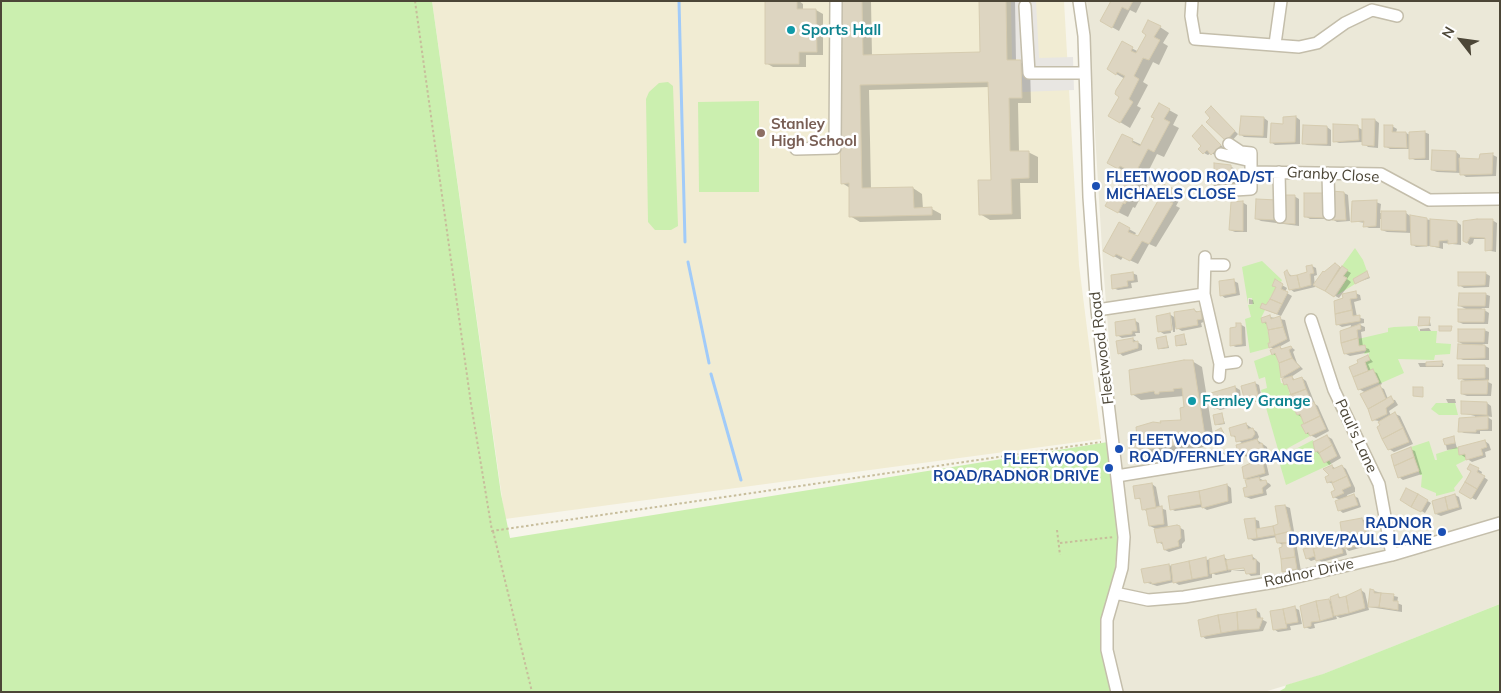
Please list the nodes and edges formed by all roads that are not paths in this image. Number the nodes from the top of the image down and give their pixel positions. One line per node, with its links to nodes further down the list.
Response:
1 (836, 1): 12 (street)
2 (1079, 1): 9 (street, Fleetwood Road)
3 (1192, 1): 8 (street)
4 (1281, 1): 8 (street)
5 (1025, 6): 9 (street)
6 (1378, 6): 7 (street); 8 (street)
7 (1398, 16)
8 (1275, 44)
9 (1085, 73): 23 (street, Fleetwood Road)
10 (1240, 138): 14 (street)
11 (1229, 144): 14 (street)
12 (796, 150)
13 (1221, 154): 14 (street, Granby Close)
14 (1248, 159): 15 (street, Granby Close); 17 (street)
15 (1279, 172): 16 (street, Granby Close); 20 (street)
16 (1328, 173): 18 (street, Granby Close); 19 (street)
17 (1218, 191)
18 (1500, 199)
19 (1329, 214)
20 (1280, 217)
21 (1224, 265): 22 (street)
22 (1204, 294): 23 (street); 26 (street)
23 (1097, 310): 29 (street, Fleetwood Road)
24 (1310, 320): 31 (street, Paul's Lane)
25 (1236, 362): 26 (street)
26 (1220, 364): 27 (street)
27 (1219, 377)
28 (1221, 459): 29 (street)
29 (1117, 476): 32 (street, Fleetwood Road)
30 (1500, 523): 31 (street, Radnor Drive)
31 (1392, 555): 32 (street, Radnor Drive)
32 (1115, 593): 33 (street, Fleetwood Road)
33 (1117, 692)

